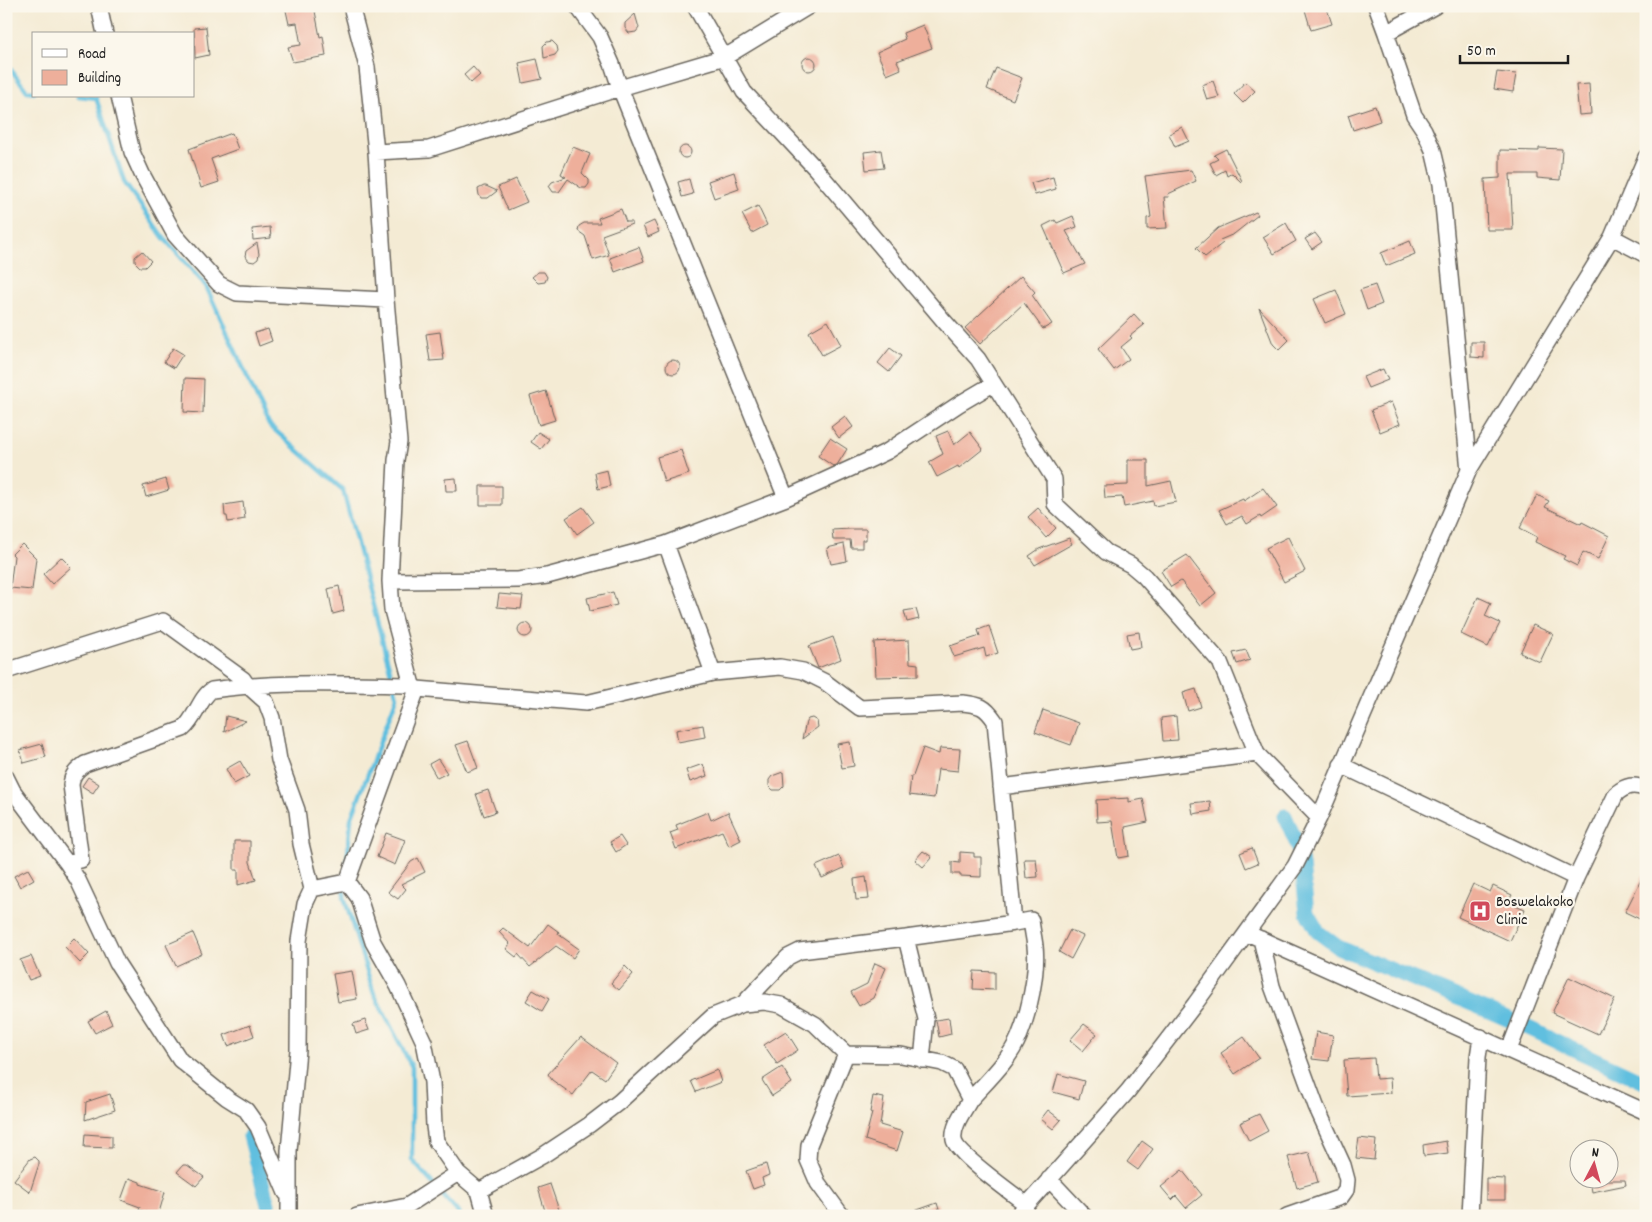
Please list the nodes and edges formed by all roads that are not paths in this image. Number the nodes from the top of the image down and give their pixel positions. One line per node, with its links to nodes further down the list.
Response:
1 (99, 6): 8 (street)
2 (351, 6): 13 (street)
3 (577, 6): 11 (street)
4 (695, 6): 10 (street)
5 (809, 6): 10 (street)
6 (1376, 6): 9 (street)
7 (1435, 6): 9 (street)
8 (105, 32)
9 (1386, 34): 19 (street)
10 (725, 57): 11 (street); 18 (street)
11 (620, 88): 13 (street); 20 (street)
12 (119, 98): 17 (street)
13 (376, 152): 17 (street)
14 (1646, 157): 15 (street)
15 (1612, 237): 16 (street); 19 (street)
16 (1646, 255)
17 (386, 300): 22 (street)
18 (993, 384): 20 (street); 27 (street)
19 (1468, 470): 28 (street)
20 (786, 498): 21 (street)
21 (666, 544): 22 (street); 24 (street)
22 (390, 581): 26 (street)
23 (6, 671): 25 (street)
24 (713, 672): 26 (street); 30 (street)
25 (247, 685): 26 (street); 33 (street); 36 (street)
26 (415, 687): 35 (street)
27 (1257, 754): 30 (street); 32 (street)
28 (1341, 765): 32 (street); 34 (street)
29 (6, 777): 33 (street)
30 (1001, 788): 37 (street)
31 (1646, 789): 34 (street)
32 (1319, 818): 38 (street)
33 (67, 863): 50 (street)
34 (1576, 878): 42 (street)
35 (347, 882): 36 (street); 47 (street)
36 (321, 888): 50 (street)
37 (1014, 923): 39 (street); 45 (street)
38 (1254, 936): 41 (street); 48 (street); 57 (street)
39 (906, 938): 40 (street); 44 (street)
40 (743, 1004): 43 (street); 49 (street)
41 (1480, 1037): 42 (street); 58 (street)
42 (1509, 1050): 46 (street)
43 (846, 1054): 44 (street); 55 (street)
44 (922, 1060): 45 (street)
45 (970, 1100): 51 (street)
46 (1646, 1112)
47 (458, 1173): 49 (street); 53 (street)
48 (1049, 1179): 51 (street); 56 (street)
49 (480, 1192): 54 (street)
50 (288, 1199): 52 (street)
51 (1022, 1210)
52 (289, 1216)
53 (358, 1216)
54 (486, 1216)
55 (842, 1216)
56 (1084, 1216)
57 (1287, 1216)
58 (1470, 1216)

